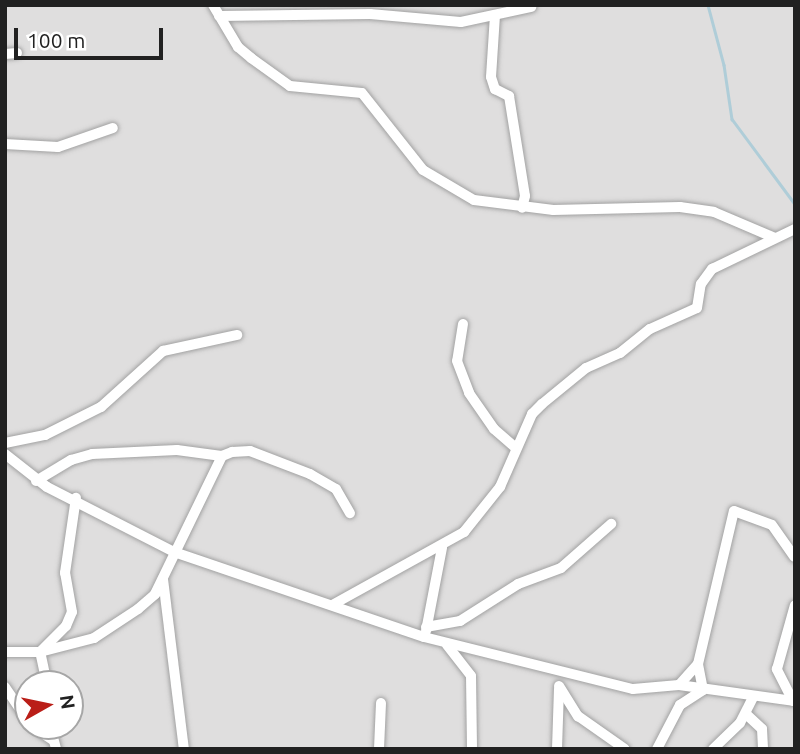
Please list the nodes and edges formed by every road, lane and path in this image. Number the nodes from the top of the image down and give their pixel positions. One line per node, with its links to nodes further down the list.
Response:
1 (213, 5): 5 (street)
2 (284, 5): 6 (street)
3 (531, 7): 4 (street)
4 (495, 15): 6 (street); 9 (street)
5 (219, 16): 6 (street); 9 (street)
6 (281, 17)
7 (113, 128): 8 (street)
8 (5, 144)
9 (522, 208): 10 (street)
10 (752, 229): 12 (street); 13 (street)
11 (795, 229): 12 (street)
12 (775, 238): 13 (street)
13 (754, 249): 17 (street)
14 (463, 324): 17 (street)
15 (237, 335): 16 (street)
16 (5, 443)
17 (516, 448): 24 (street)
18 (5, 454): 20 (street)
19 (222, 456): 20 (street); 22 (street); 25 (street)
20 (36, 481): 21 (street)
21 (76, 498): 25 (street); 34 (street)
22 (350, 513)
23 (611, 524): 31 (street)
24 (442, 548): 29 (street); 31 (street)
25 (174, 552): 28 (street); 29 (street)
26 (794, 553): 27 (street); 35 (street)
27 (795, 566)
28 (163, 579): 34 (street); 45 (street)
29 (334, 604): 31 (street)
30 (795, 605): 42 (street)
31 (425, 632): 32 (street)
32 (446, 643): 36 (street); 47 (street)
33 (5, 652): 34 (street)
34 (40, 652): 37 (street)
35 (698, 664): 38 (street); 40 (street)
36 (557, 669): 38 (street); 39 (street)
37 (44, 670)
38 (679, 685): 40 (street)
39 (559, 686): 48 (street); 49 (street)
40 (703, 690): 41 (street); 50 (street)
41 (753, 698): 42 (street); 44 (street)
42 (794, 701)
43 (381, 704): 46 (street)
44 (746, 714): 51 (street); 52 (street)
45 (184, 749)
46 (379, 749)
47 (472, 749)
48 (557, 749)
49 (625, 749)
50 (657, 749)
51 (713, 749)
52 (763, 749)

